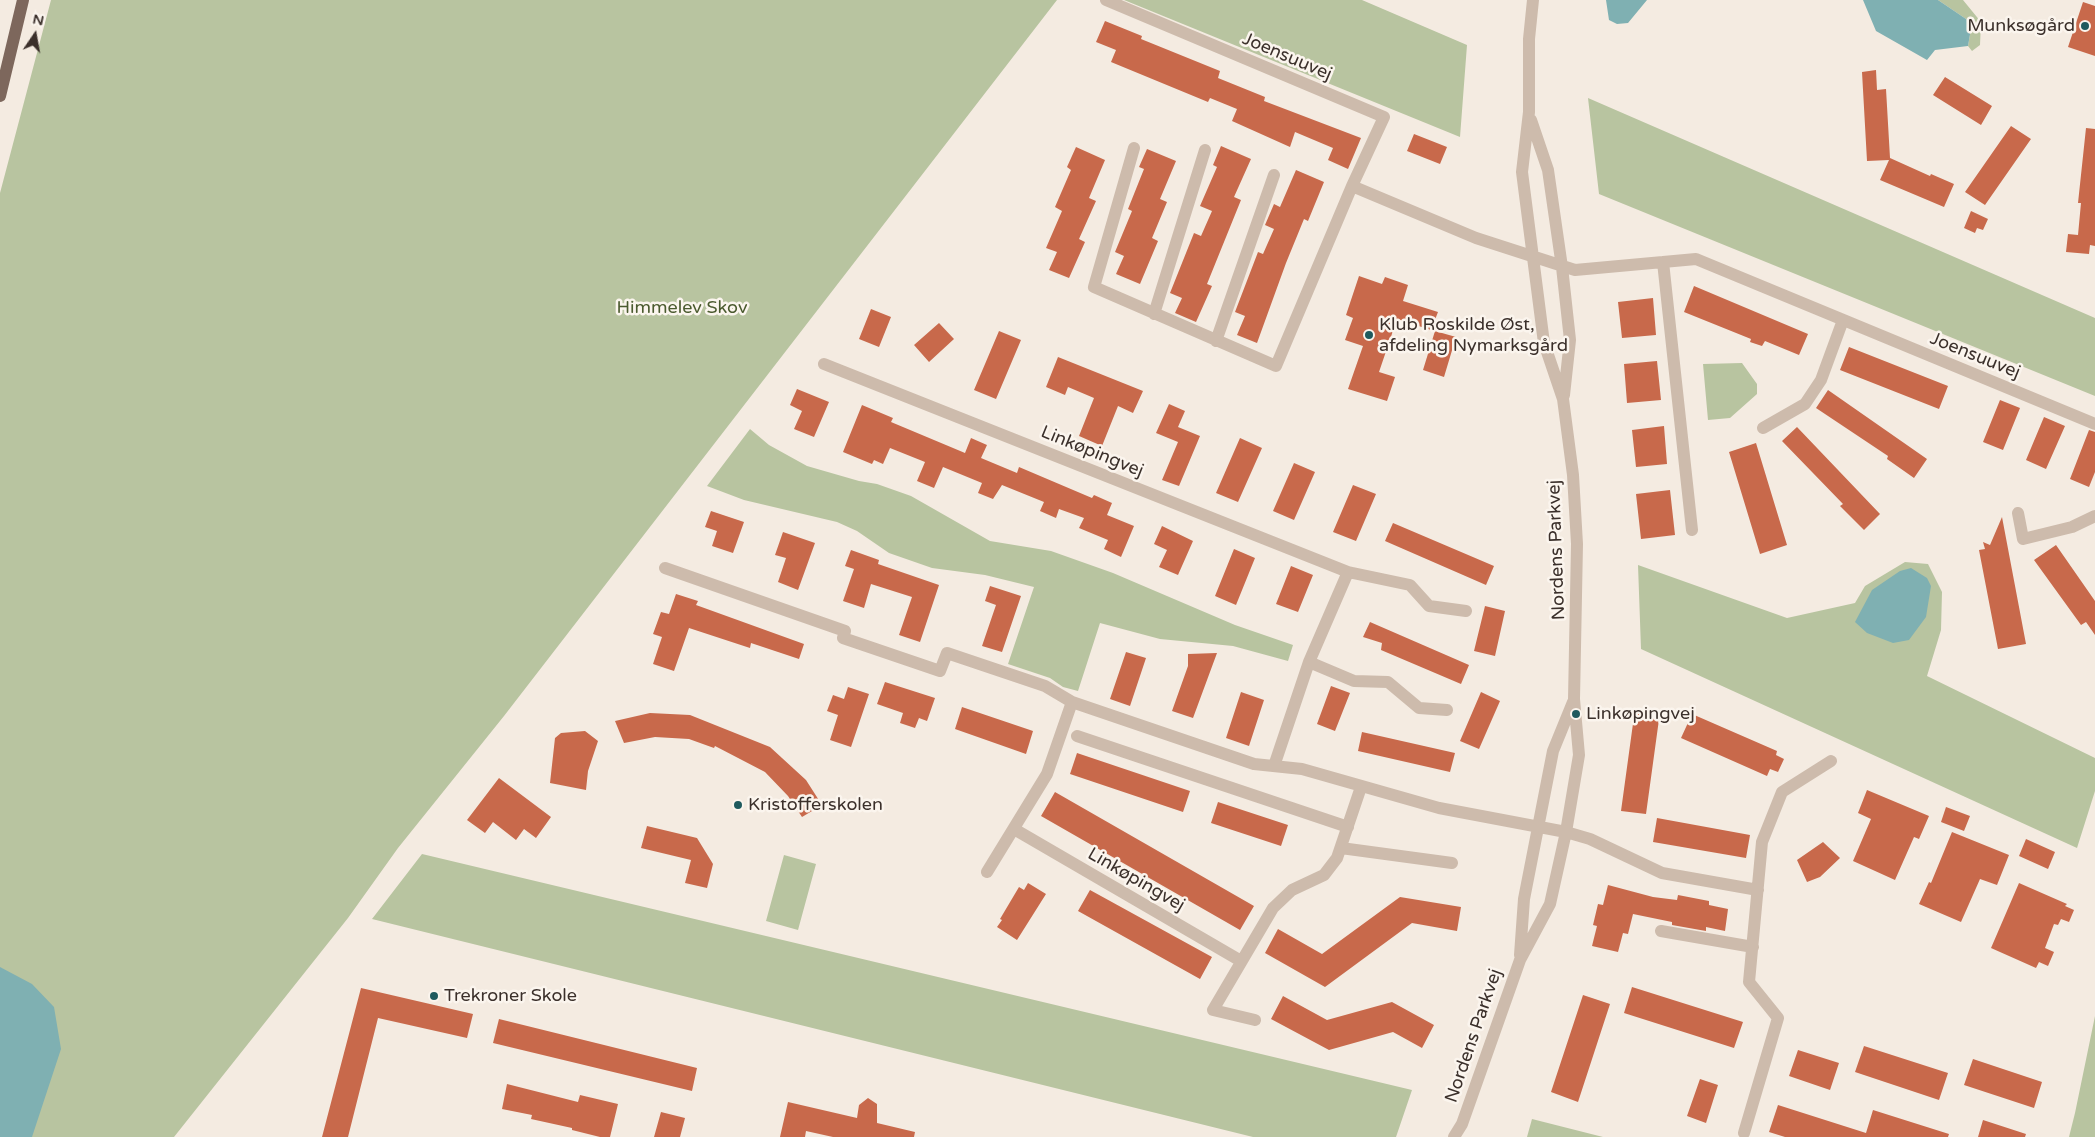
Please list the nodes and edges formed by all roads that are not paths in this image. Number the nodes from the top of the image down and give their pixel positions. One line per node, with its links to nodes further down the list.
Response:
1 (23, 0): 4 (main road)
2 (1106, 0): 9 (street, Joensuuvej)
3 (1533, 0): 5 (street, Nordens Parkvej)
4 (0, 96)
5 (1529, 112): 10 (street, Nordens Parkvej); 12 (street, Nordens Parkvej)
6 (1134, 148): 13 (street, Joensuuvej)
7 (1205, 150): 13 (street)
8 (1274, 175): 15 (street)
9 (1352, 186): 10 (street, Joensuuvej); 15 (street, Joensuuvej)
10 (1532, 255): 12 (street, Joensuuvej); 17 (street, Nordens Parkvej)
11 (1663, 262): 12 (street, Joensuuvej); 14 (street, Joensuuvej); 22 (street)
12 (1562, 267): 17 (street, Nordens Parkvej)
13 (1154, 314): 15 (street, Joensuuvej)
14 (1842, 320): 18 (street, Joensuuvej); 19 (street)
15 (1216, 341)
16 (824, 364): 24 (street, Linkøpingvej)
17 (1563, 400): 27 (street, Nordens Parkvej)
18 (2095, 424)
19 (1763, 428)
20 (2018, 513): 21 (street)
21 (2095, 516)
22 (1692, 530)
23 (665, 568): 28 (street)
24 (1348, 572): 25 (street, Linkøpingvej); 26 (street)
25 (1466, 611)
26 (1309, 662): 29 (street); 32 (street)
27 (1574, 699): 35 (street, Nordens Parkvej); 37 (street, Nordens Parkvej)
28 (1072, 702): 32 (street); 36 (street)
29 (1447, 710)
30 (1078, 736): 34 (street)
31 (1831, 761): 41 (street)
32 (1274, 766): 33 (street)
33 (1361, 788): 34 (street); 35 (street)
34 (1348, 826): 38 (street)
35 (1539, 826): 37 (street); 44 (street, Nordens Parkvej)
36 (1014, 829): 40 (street); 45 (street, Linkøpingvej)
37 (1566, 832): 41 (street); 44 (street, Nordens Parkvej)
38 (1341, 848): 39 (street); 45 (street)
39 (1452, 863)
40 (987, 872)
41 (1758, 890): 43 (street)
42 (1661, 931): 43 (street)
43 (1753, 947): 48 (street)
44 (1520, 960): 47 (street, Nordens Parkvej)
45 (1241, 961): 46 (street)
46 (1255, 1020)
47 (1462, 1130): 49 (street, Nordens Parkvej)
48 (1744, 1133)
49 (1454, 1137)

